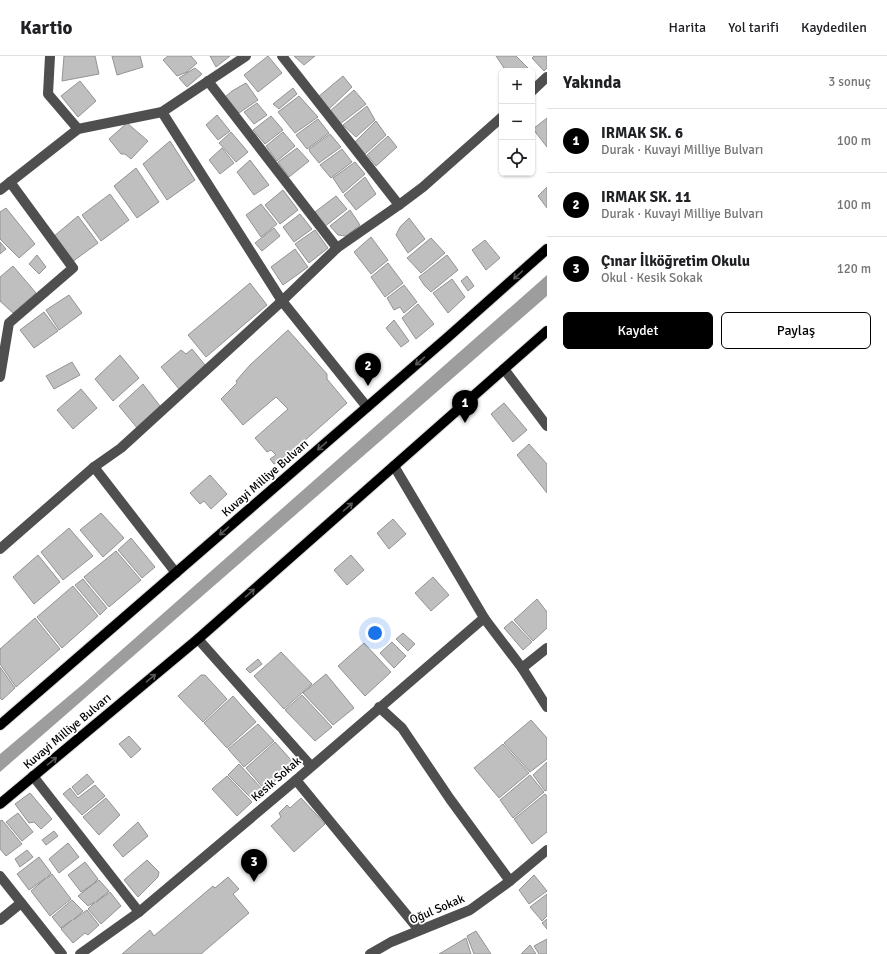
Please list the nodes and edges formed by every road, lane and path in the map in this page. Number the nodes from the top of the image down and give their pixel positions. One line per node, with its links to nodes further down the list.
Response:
1 (50, 56): 9 (street)
2 (246, 56): 5 (street)
3 (282, 56): 12 (street)
4 (547, 78): 6 (street)
5 (208, 81): 7 (street); 13 (street)
6 (535, 88)
7 (162, 112): 9 (street); 15 (street)
8 (499, 120): 12 (street)
9 (78, 129): 10 (street)
10 (10, 182): 11 (street); 18 (street)
11 (0, 190)
12 (399, 205): 13 (street)
13 (337, 248): 15 (street)
14 (547, 249): 19 (main road, Kuvayi Milliye Bulvarı, one-way to 19)
15 (282, 301): 19 (street); 22 (street)
16 (547, 331): 17 (main road, Kuvayi Milliye Bulvarı)
17 (504, 369): 20 (street); 21 (main road, Kuvayi Milliye Bulvarı)
18 (0, 377)
19 (367, 407): 24 (main road, Kuvayi Milliye Bulvarı, one-way to 24)
20 (547, 426)
21 (394, 466): 25 (street); 26 (main road, Kuvayi Milliye Bulvarı, one-way to 21)
22 (94, 467): 23 (street); 24 (street)
23 (0, 549)
24 (176, 573): 31 (main road, Kuvayi Milliye Bulvarı)
25 (485, 619): 28 (street); 29 (street, Kesik Sokak)
26 (198, 639): 32 (street); 33 (main road, Kuvayi Milliye Bulvarı, one-way to 26)
27 (547, 648): 28 (street)
28 (522, 668): 30 (street)
29 (379, 707): 32 (street, Kesik Sokak); 38 (street)
30 (547, 707)
31 (0, 725)
32 (311, 766): 34 (street, Kesik Sokak)
33 (33, 776): 35 (main road, Kuvayi Milliye Bulvarı); 40 (street)
34 (296, 780): 40 (street, Kesik Sokak); 42 (street)
35 (0, 804)
36 (547, 850): 38 (street, Oğul Sokak)
37 (0, 876): 39 (street)
38 (510, 882): 42 (street, Oğul Sokak)
39 (21, 903): 41 (street); 43 (street)
40 (139, 912): 44 (street, Kesik Sokak)
41 (0, 920)
42 (419, 930): 45 (street, Oğul Sokak)
43 (62, 954)
44 (80, 954)
45 (370, 954)

